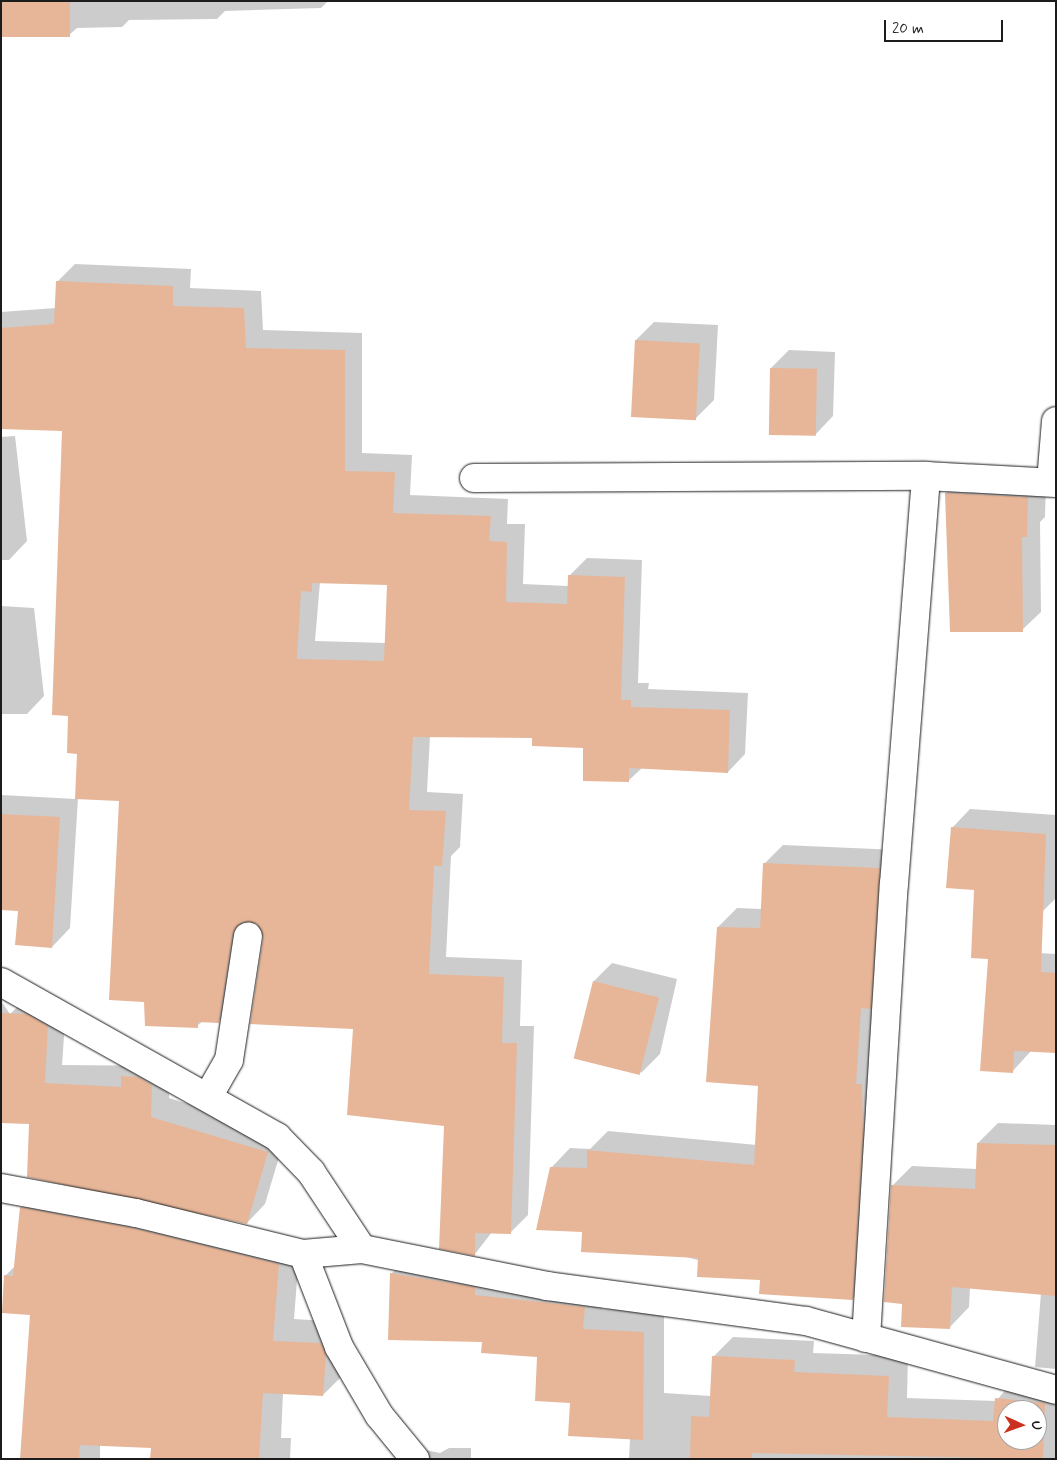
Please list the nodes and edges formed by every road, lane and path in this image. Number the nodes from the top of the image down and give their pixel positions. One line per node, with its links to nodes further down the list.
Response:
1 (1056, 421): 4 (street)
2 (926, 476): 3 (street); 4 (street); 11 (street)
3 (474, 478)
4 (1053, 483)
5 (248, 936): 7 (street)
6 (1, 982): 7 (street)
7 (209, 1096): 9 (street)
8 (1, 1188): 10 (street)
9 (362, 1249): 10 (street); 11 (street)
10 (303, 1254): 13 (street)
11 (866, 1338): 12 (street)
12 (1056, 1390)
13 (415, 1459)

